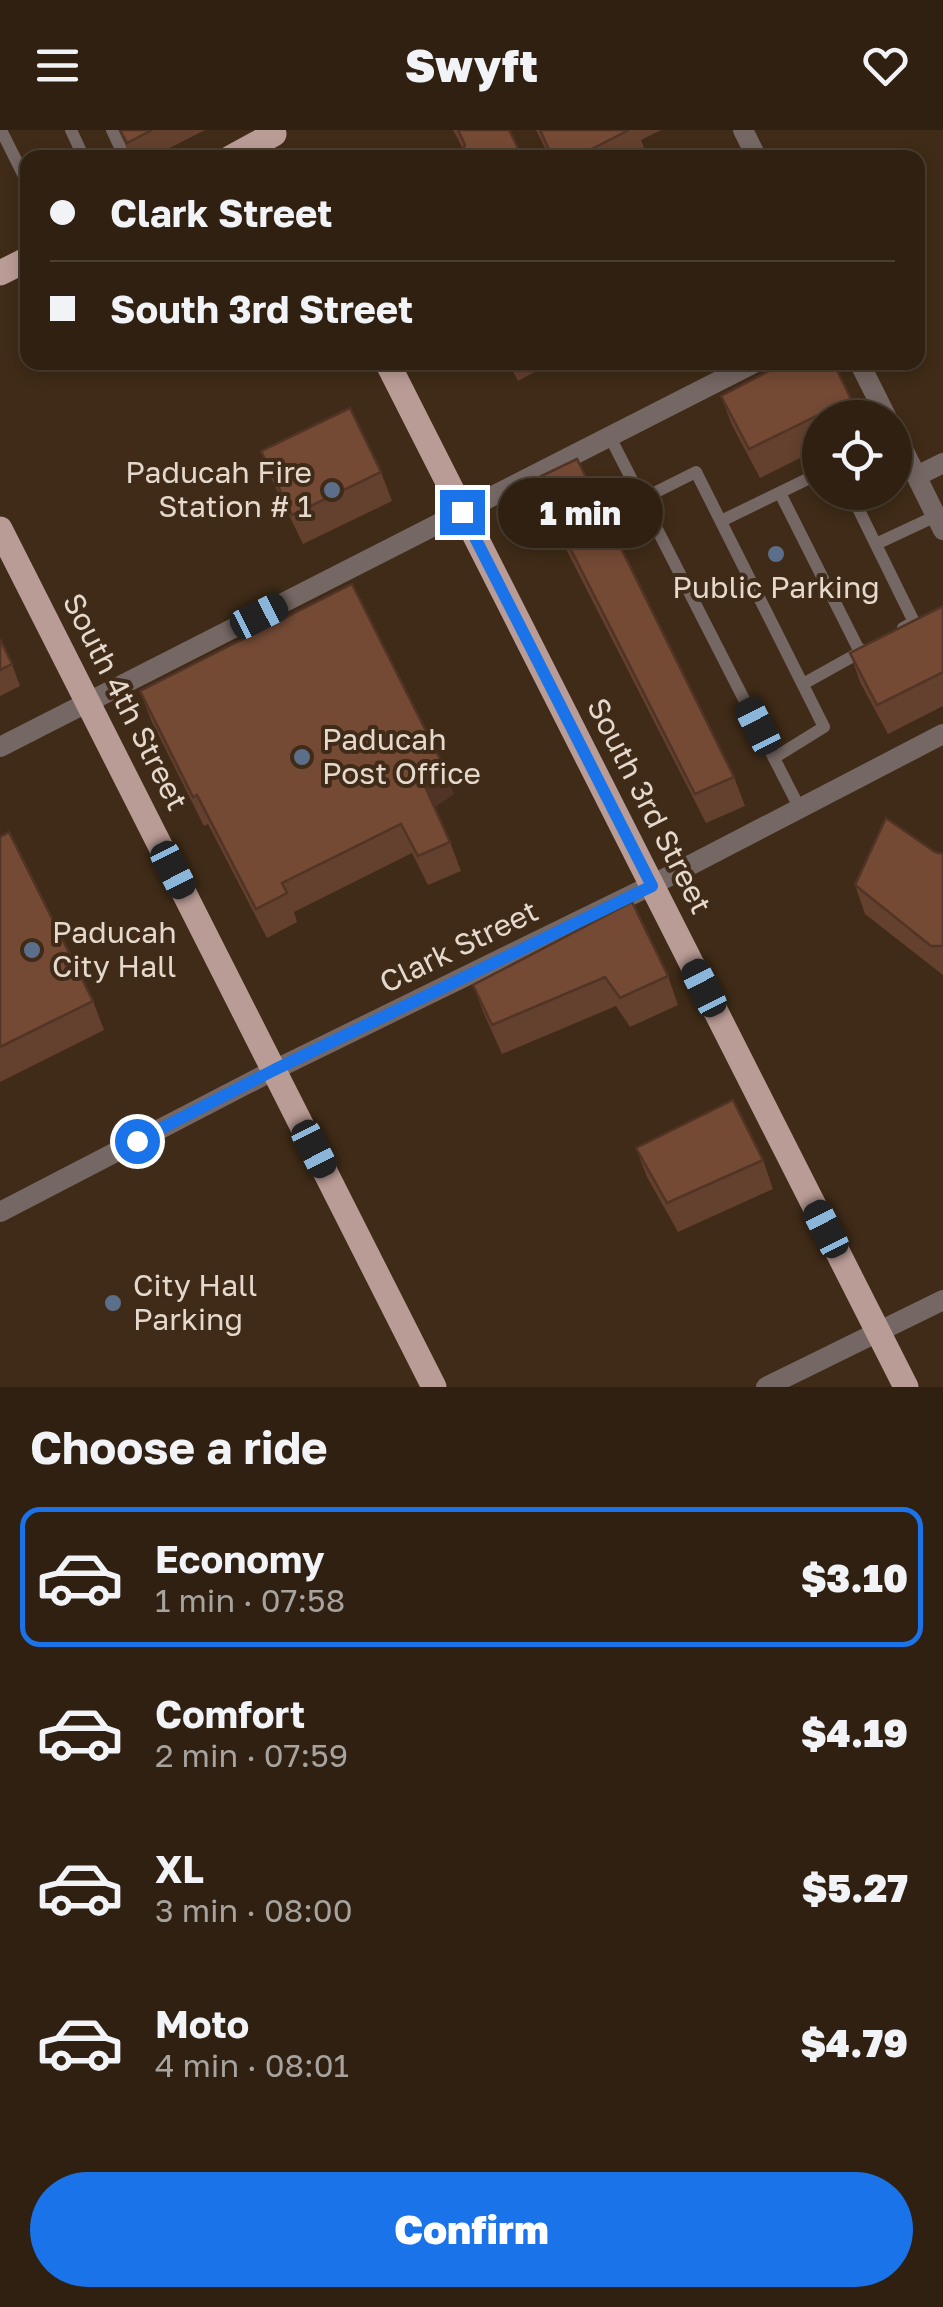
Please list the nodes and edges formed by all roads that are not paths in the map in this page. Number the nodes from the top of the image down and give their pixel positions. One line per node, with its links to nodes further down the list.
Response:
1 (0, 130): 4 (lane)
2 (279, 138): 3 (main road)
3 (250, 150)
4 (20, 169)
5 (391, 370): 17 (main road, South 3rd Street)
6 (740, 370): 9 (street)
7 (863, 370): 8 (street)
8 (878, 400)
9 (610, 436): 15 (lane); 17 (street)
10 (943, 463): 12 (street)
11 (912, 466): 12 (street)
12 (917, 476): 19 (street)
13 (802, 482): 14 (lane)
14 (780, 493): 18 (lane); 24 (lane)
15 (642, 499): 18 (lane); 29 (lane)
16 (859, 510): 21 (lane)
17 (462, 512): 26 (street); 31 (main road, South 3rd Street)
18 (721, 521): 25 (lane)
19 (940, 523): 21 (lane)
20 (0, 529): 26 (main road, South 4th Street)
21 (876, 544): 22 (lane)
22 (887, 637)
23 (873, 644): 24 (lane)
24 (860, 652): 25 (lane)
25 (803, 684): 29 (lane)
26 (89, 703): 28 (street); 32 (main road, South 4th Street)
27 (943, 734): 30 (street, Clark Street)
28 (0, 747)
29 (774, 758): 30 (lane)
30 (800, 808): 31 (street, Clark Street)
31 (652, 886): 32 (street, Clark Street); 35 (main road, South 3rd Street)
32 (274, 1070): 33 (street, Clark Street); 36 (main road, South 4th Street)
33 (0, 1212)
34 (943, 1300): 35 (street)
35 (878, 1332): 37 (street); 38 (main road, South 3rd Street)
36 (434, 1387)
37 (766, 1387)
38 (906, 1387)

